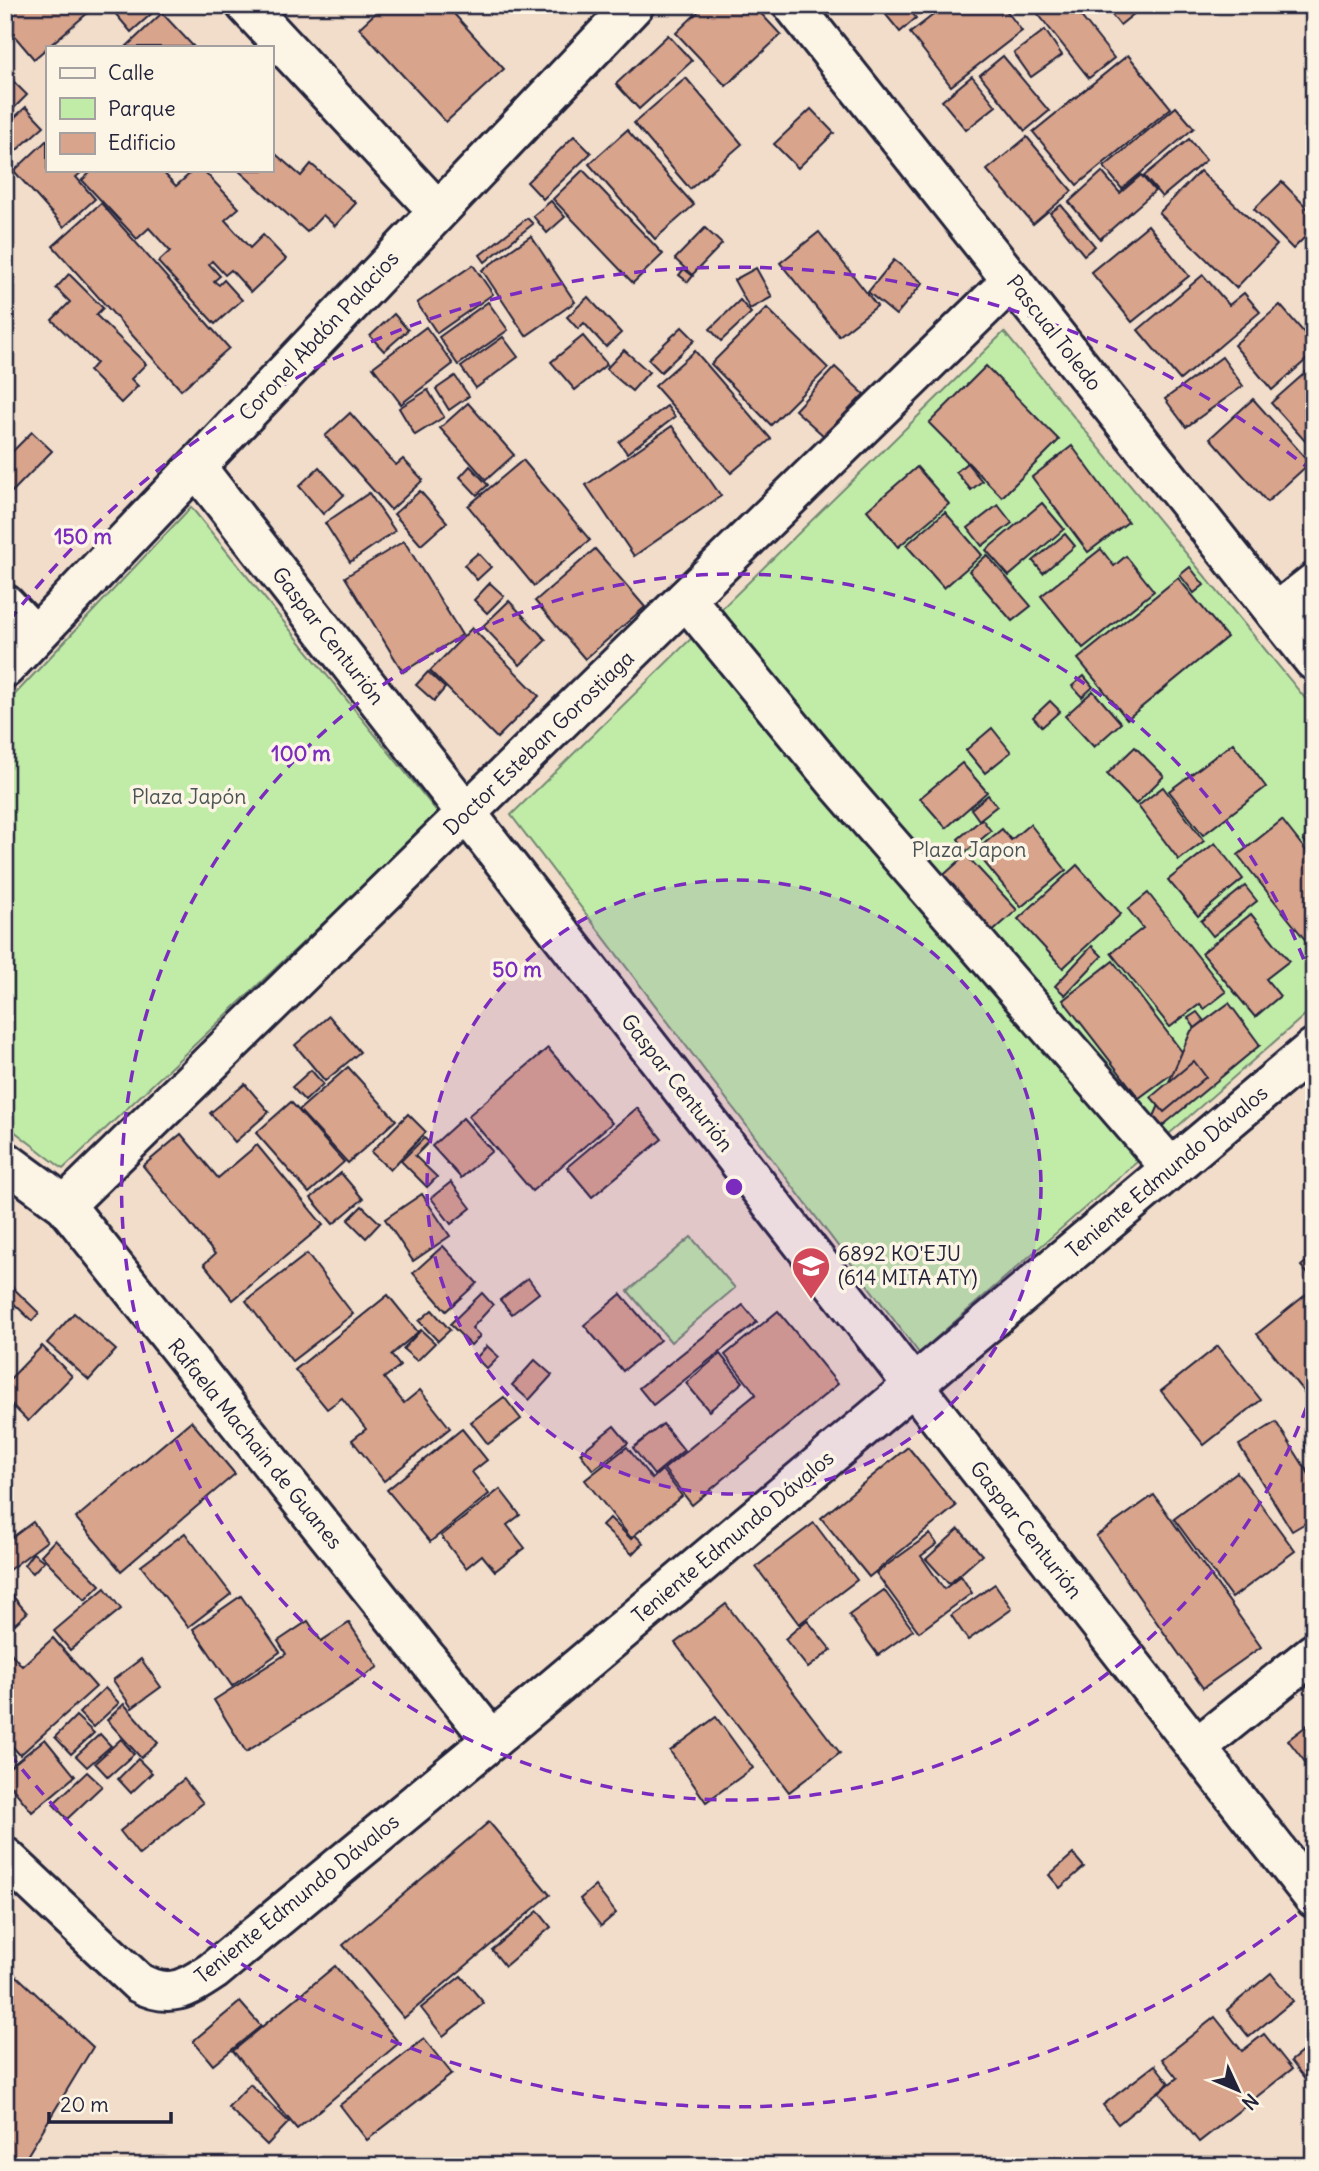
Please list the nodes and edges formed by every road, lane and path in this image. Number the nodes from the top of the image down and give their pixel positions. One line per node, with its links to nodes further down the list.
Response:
1 (246, 5): 4 (street)
2 (634, 5): 4 (street, Coronel Abdón Palacios)
3 (793, 5): 5 (street, Pascual Toledo)
4 (437, 210): 6 (street, Coronel Abdón Palacios)
5 (1012, 280): 8 (street, Doctor Esteban Gorostiaga); 10 (street, Pascual Toledo)
6 (196, 467): 11 (street, Coronel Abdón Palacios); 14 (street, Gaspar Centurión)
7 (1314, 583): 10 (street)
8 (686, 599): 14 (street, Doctor Esteban Gorostiaga); 17 (street)
9 (5, 604): 11 (street)
10 (1276, 613): 12 (street, Pascual Toledo)
11 (35, 636): 13 (street, Coronel Abdón Palacios)
12 (1314, 661)
13 (5, 668)
14 (466, 813): 18 (street, Doctor Esteban Gorostiaga); 19 (street, Gaspar Centurión)
15 (1314, 1048): 17 (street, Teniente Edmundo Dávalos)
16 (5, 1161): 18 (street, Rafaela Machain de Guanes)
17 (1171, 1168): 19 (street, Teniente Edmundo Dávalos)
18 (65, 1205): 21 (street, Rafaela Machain de Guanes)
19 (914, 1386): 21 (street, Teniente Edmundo Dávalos); 22 (street, Gaspar Centurión)
20 (1314, 1653): 22 (street)
21 (492, 1740): 23 (street, Teniente Edmundo Dávalos)
22 (1196, 1748): 24 (street, Gaspar Centurión)
23 (5, 1857)
24 (1314, 1898)

